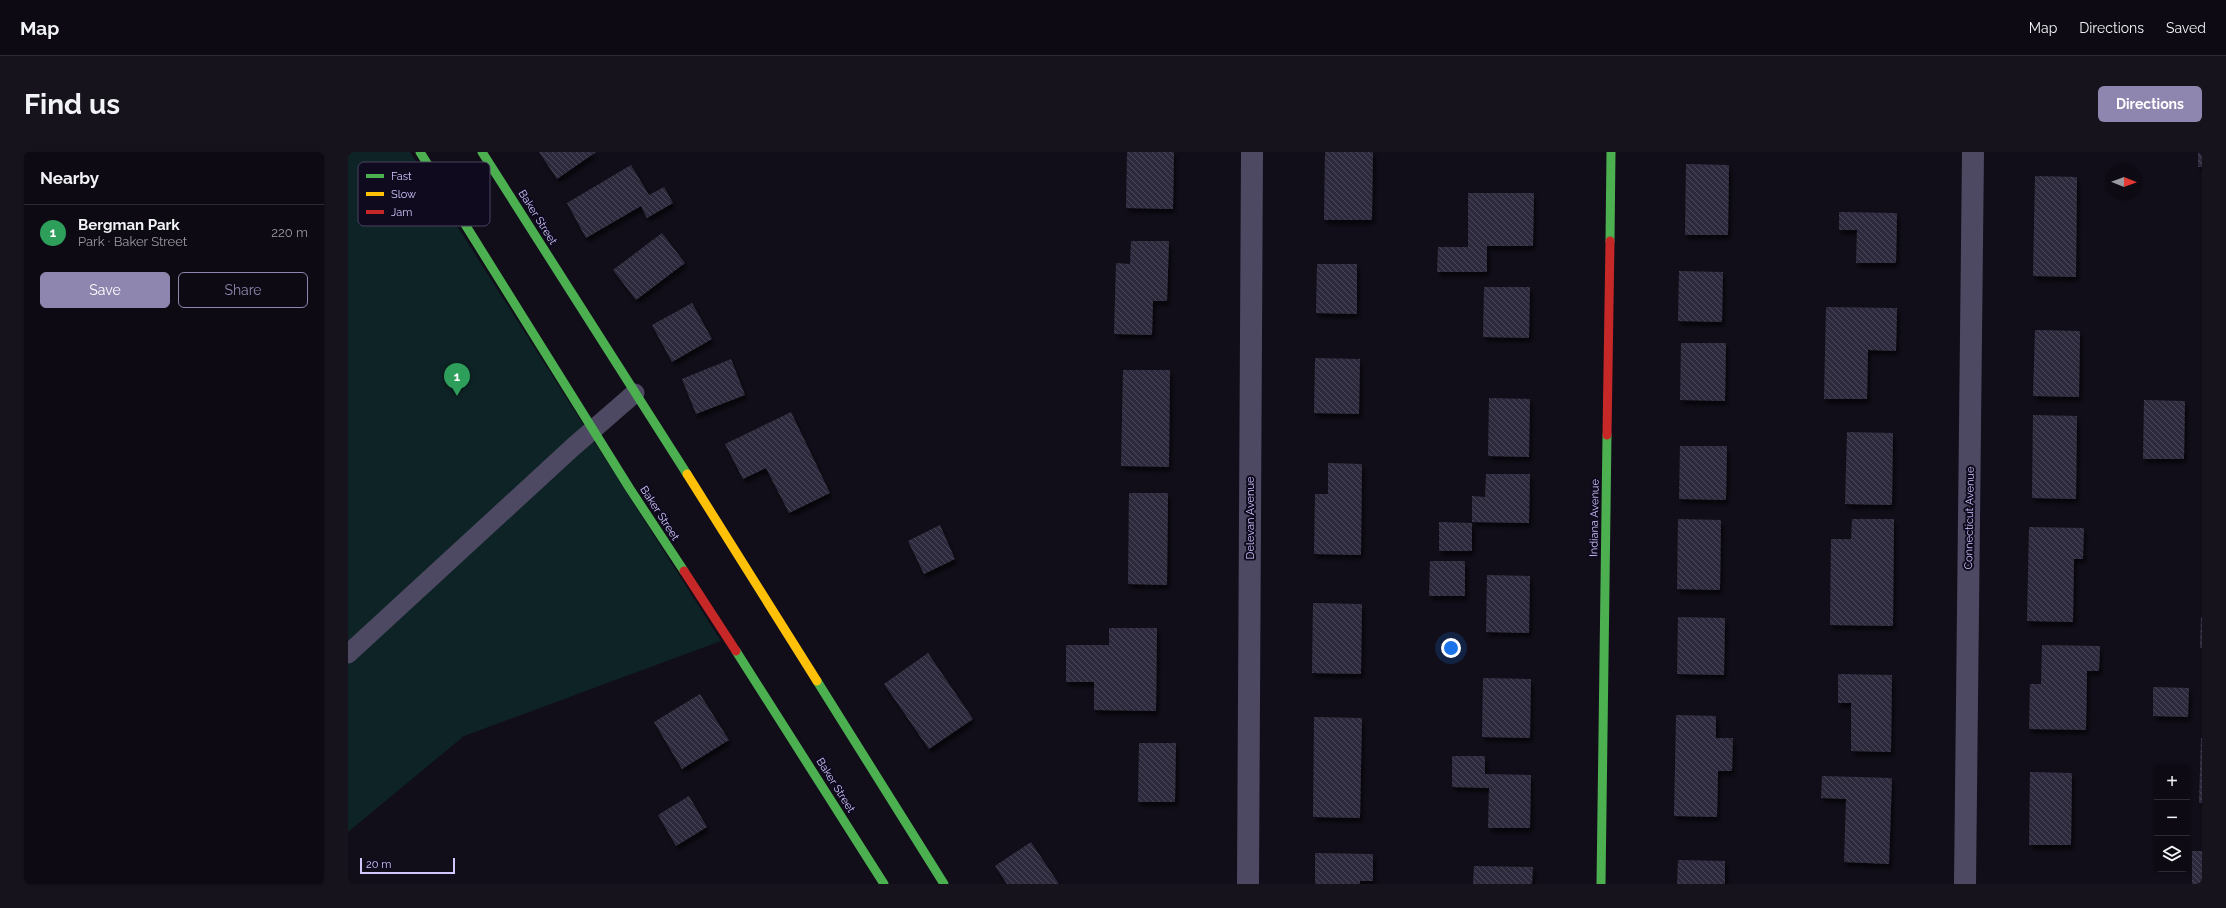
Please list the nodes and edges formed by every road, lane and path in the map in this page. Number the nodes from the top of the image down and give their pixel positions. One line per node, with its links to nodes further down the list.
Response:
1 (420, 152): 6 (street, Baker Street)
2 (482, 152): 7 (street, Baker Street)
3 (1252, 152): 15 (street, Delevan Avenue)
4 (1611, 152): 16 (street, Indiana Avenue)
5 (1973, 152): 17 (street, Connecticut Avenue)
6 (426, 162)
7 (488, 162)
8 (490, 165): 10 (street, Baker Street)
9 (466, 226): 11 (street, Baker Street)
10 (635, 393): 11 (lane); 14 (street, Baker Street)
11 (593, 430): 12 (lane); 13 (street, Baker Street)
12 (348, 654)
13 (884, 884)
14 (944, 884)
15 (1248, 884)
16 (1601, 884)
17 (1965, 884)

